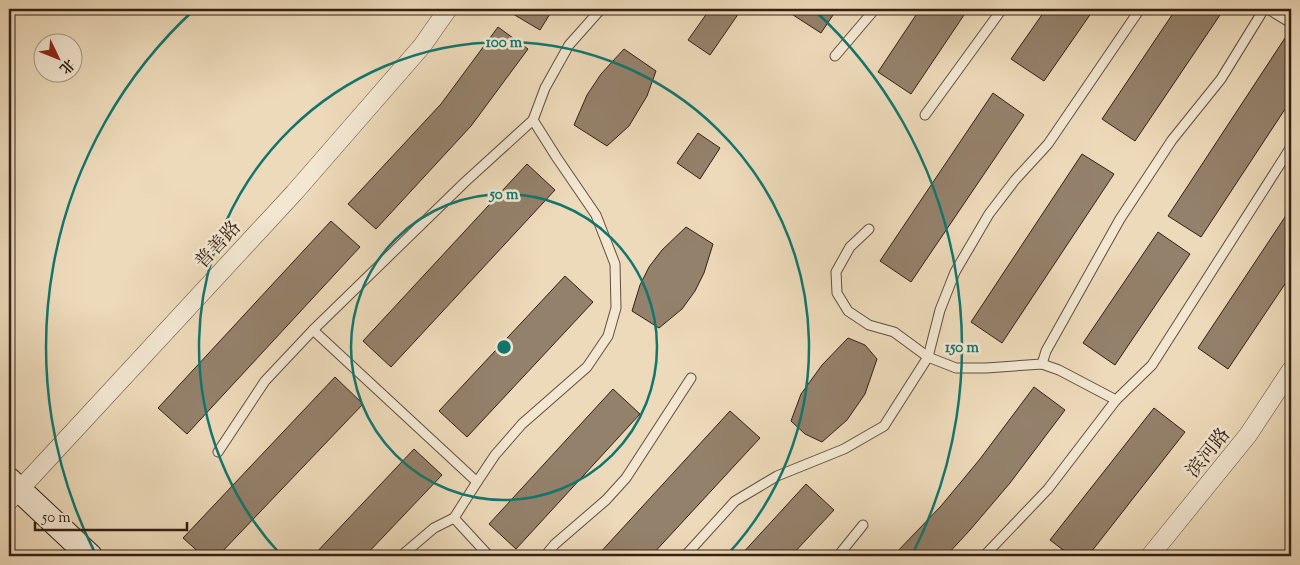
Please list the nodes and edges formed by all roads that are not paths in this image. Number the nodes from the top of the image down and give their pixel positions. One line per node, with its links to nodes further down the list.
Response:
1 (448, 9): 22 (street, 普善路)
2 (600, 9): 11 (lane)
3 (875, 9): 9 (lane)
4 (1002, 9): 10 (lane)
5 (1140, 9): 15 (lane)
6 (1264, 9): 16 (lane)
7 (1268, 9): 8 (lane)
8 (1291, 23)
9 (835, 56)
10 (925, 115)
11 (534, 120): 14 (lane); 21 (lane)
12 (1291, 147): 19 (lane)
13 (869, 228): 15 (lane)
14 (313, 330): 20 (lane); 21 (lane)
15 (928, 357): 16 (lane); 29 (lane)
16 (1042, 364): 19 (lane)
17 (1291, 370): 32 (street, 滨河路)
18 (691, 378): 28 (lane)
19 (1116, 400): 31 (lane)
20 (218, 452)
21 (477, 482): 23 (lane)
22 (12, 490): 25 (street)
23 (454, 518): 26 (lane); 27 (lane)
24 (863, 524): 30 (lane)
25 (90, 556)
26 (401, 556)
27 (489, 556)
28 (545, 556)
29 (685, 556)
30 (838, 556)
31 (984, 556)
32 (1150, 556)

